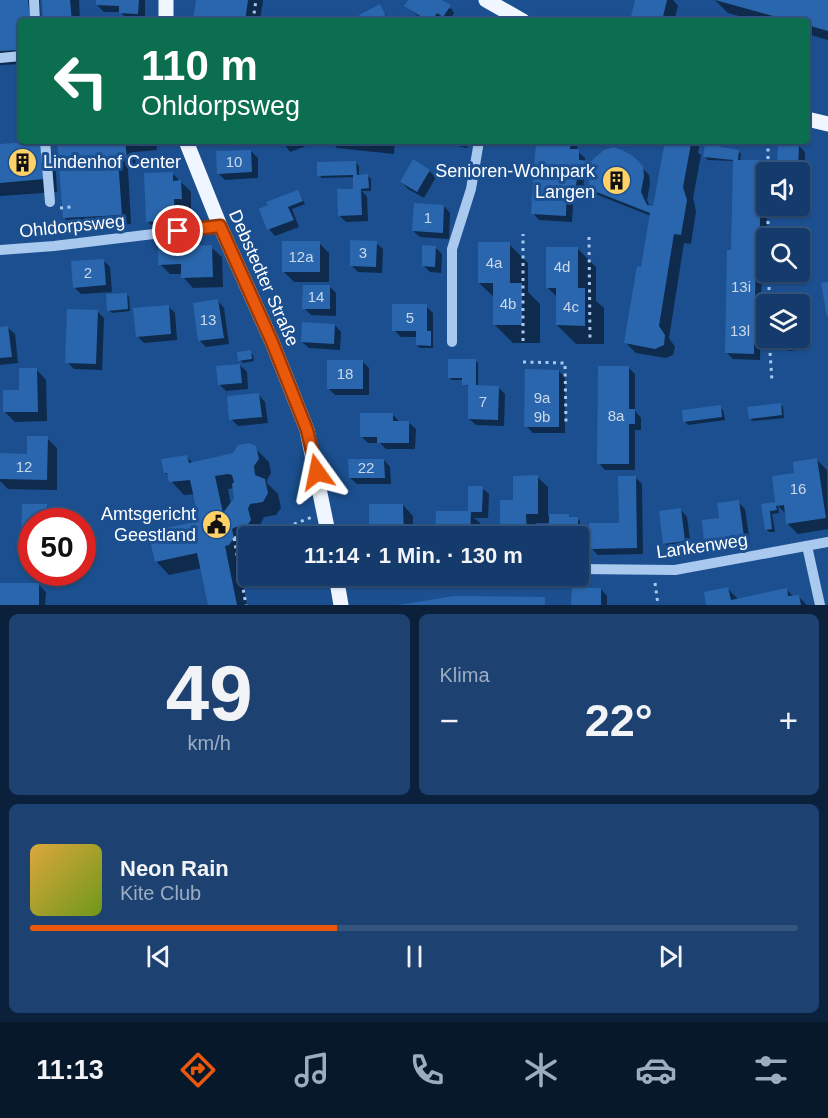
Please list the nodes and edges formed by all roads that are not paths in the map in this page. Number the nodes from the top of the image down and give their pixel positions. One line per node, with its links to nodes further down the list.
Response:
1 (34, 0): 5 (street)
2 (166, 0): 6 (main road)
3 (486, 0): 4 (main road)
4 (503, 16)
5 (35, 18)
6 (166, 18)
7 (18, 56): 8 (street)
8 (0, 58)
9 (810, 120): 10 (main road)
10 (828, 124)
11 (45, 144): 14 (street)
12 (187, 144): 15 (main road, Debstedter Straße)
13 (478, 144): 17 (street)
14 (50, 202)
15 (220, 226): 16 (street, Ohldorpsweg); 18 (main road, Debstedter Straße)
16 (0, 250)
17 (452, 342)
18 (328, 526)
19 (828, 542): 20 (street, Lankenweg)
20 (807, 546): 21 (street, Lankenweg); 24 (street)
21 (589, 569)
22 (338, 586): 23 (main road)
23 (341, 605)
24 (820, 605)

